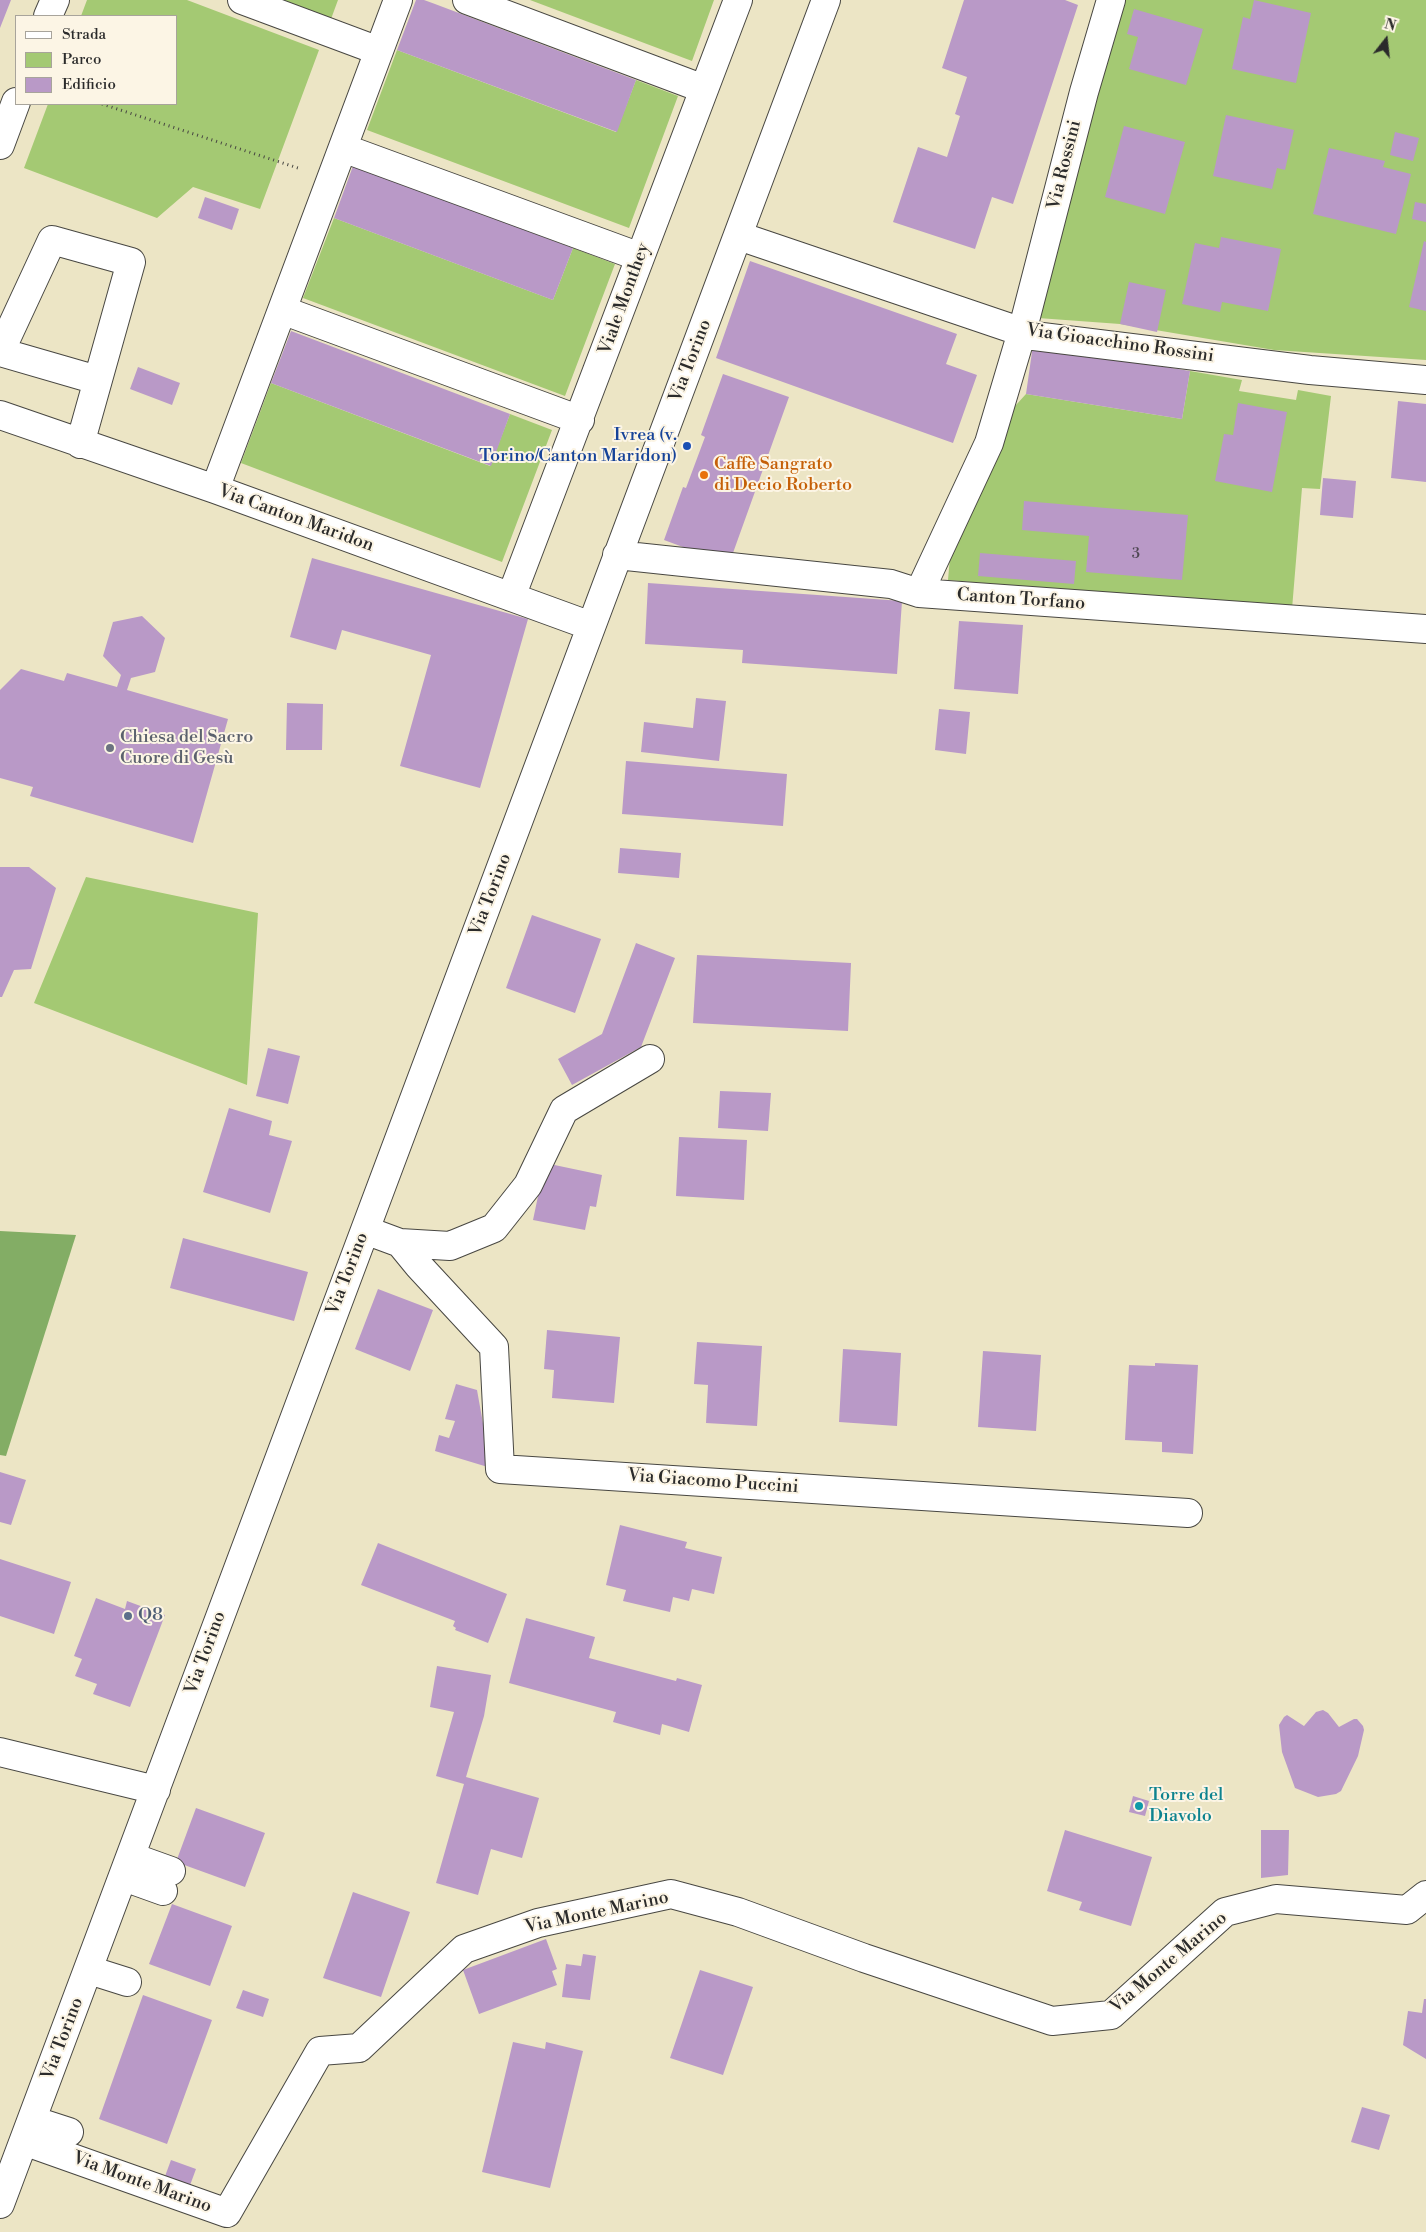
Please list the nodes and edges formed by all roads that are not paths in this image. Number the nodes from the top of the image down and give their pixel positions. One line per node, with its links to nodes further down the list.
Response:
1 (54, 0): 8 (street)
2 (242, 0): 9 (street)
3 (398, 0): 9 (street)
4 (466, 0): 10 (street)
5 (738, 0): 10 (street, Viale Monthey)
6 (826, 0): 14 (street, Via Torino)
7 (1111, 0): 17 (street, Via Rossini)
8 (48, 15)
9 (379, 51): 13 (street)
10 (704, 89): 15 (street, Viale Monthey)
11 (15, 105): 12 (street)
12 (0, 145)
13 (343, 148): 15 (street); 16 (street)
14 (739, 236): 17 (street, Via Gioacchino Rossini); 25 (street, Via Torino)
15 (640, 257): 22 (street, Viale Monthey)
16 (282, 310): 22 (street); 24 (street)
17 (1022, 332): 20 (street, Via Gioacchino Rossini); 26 (street, Via Rossini)
18 (0, 352): 19 (street); 19 (street)
19 (98, 380): 23 (street)
20 (1426, 380)
21 (0, 415): 23 (street, Via Canton Maridon)
22 (580, 420): 27 (street, Viale Monthey)
23 (80, 444): 24 (street, Via Canton Maridon)
24 (215, 489): 27 (street, Via Canton Maridon)
25 (617, 555): 26 (street, Canton Torfano); 28 (street, Via Torino)
26 (919, 593): 29 (street, Canton Torfano)
27 (511, 597): 28 (street, Via Canton Maridon)
28 (591, 626): 31 (street, Via Torino)
29 (1426, 629)
30 (650, 1059): 32 (street)
31 (365, 1230): 32 (street); 35 (street, Via Torino)
32 (400, 1243): 33 (street, Via Giacomo Puccini)
33 (1188, 1514)
34 (0, 1752): 35 (street)
35 (156, 1790): 36 (street, Via Torino)
36 (128, 1867): 37 (street); 39 (street, Via Torino)
37 (167, 1881)
38 (1420, 1907): 41 (street, Via Monte Marino)
39 (92, 1961): 40 (street); 41 (street, Via Torino)
40 (129, 1974)
41 (28, 2130): 42 (street); 43 (street, Via Torino)
42 (69, 2132)
43 (0, 2204)

